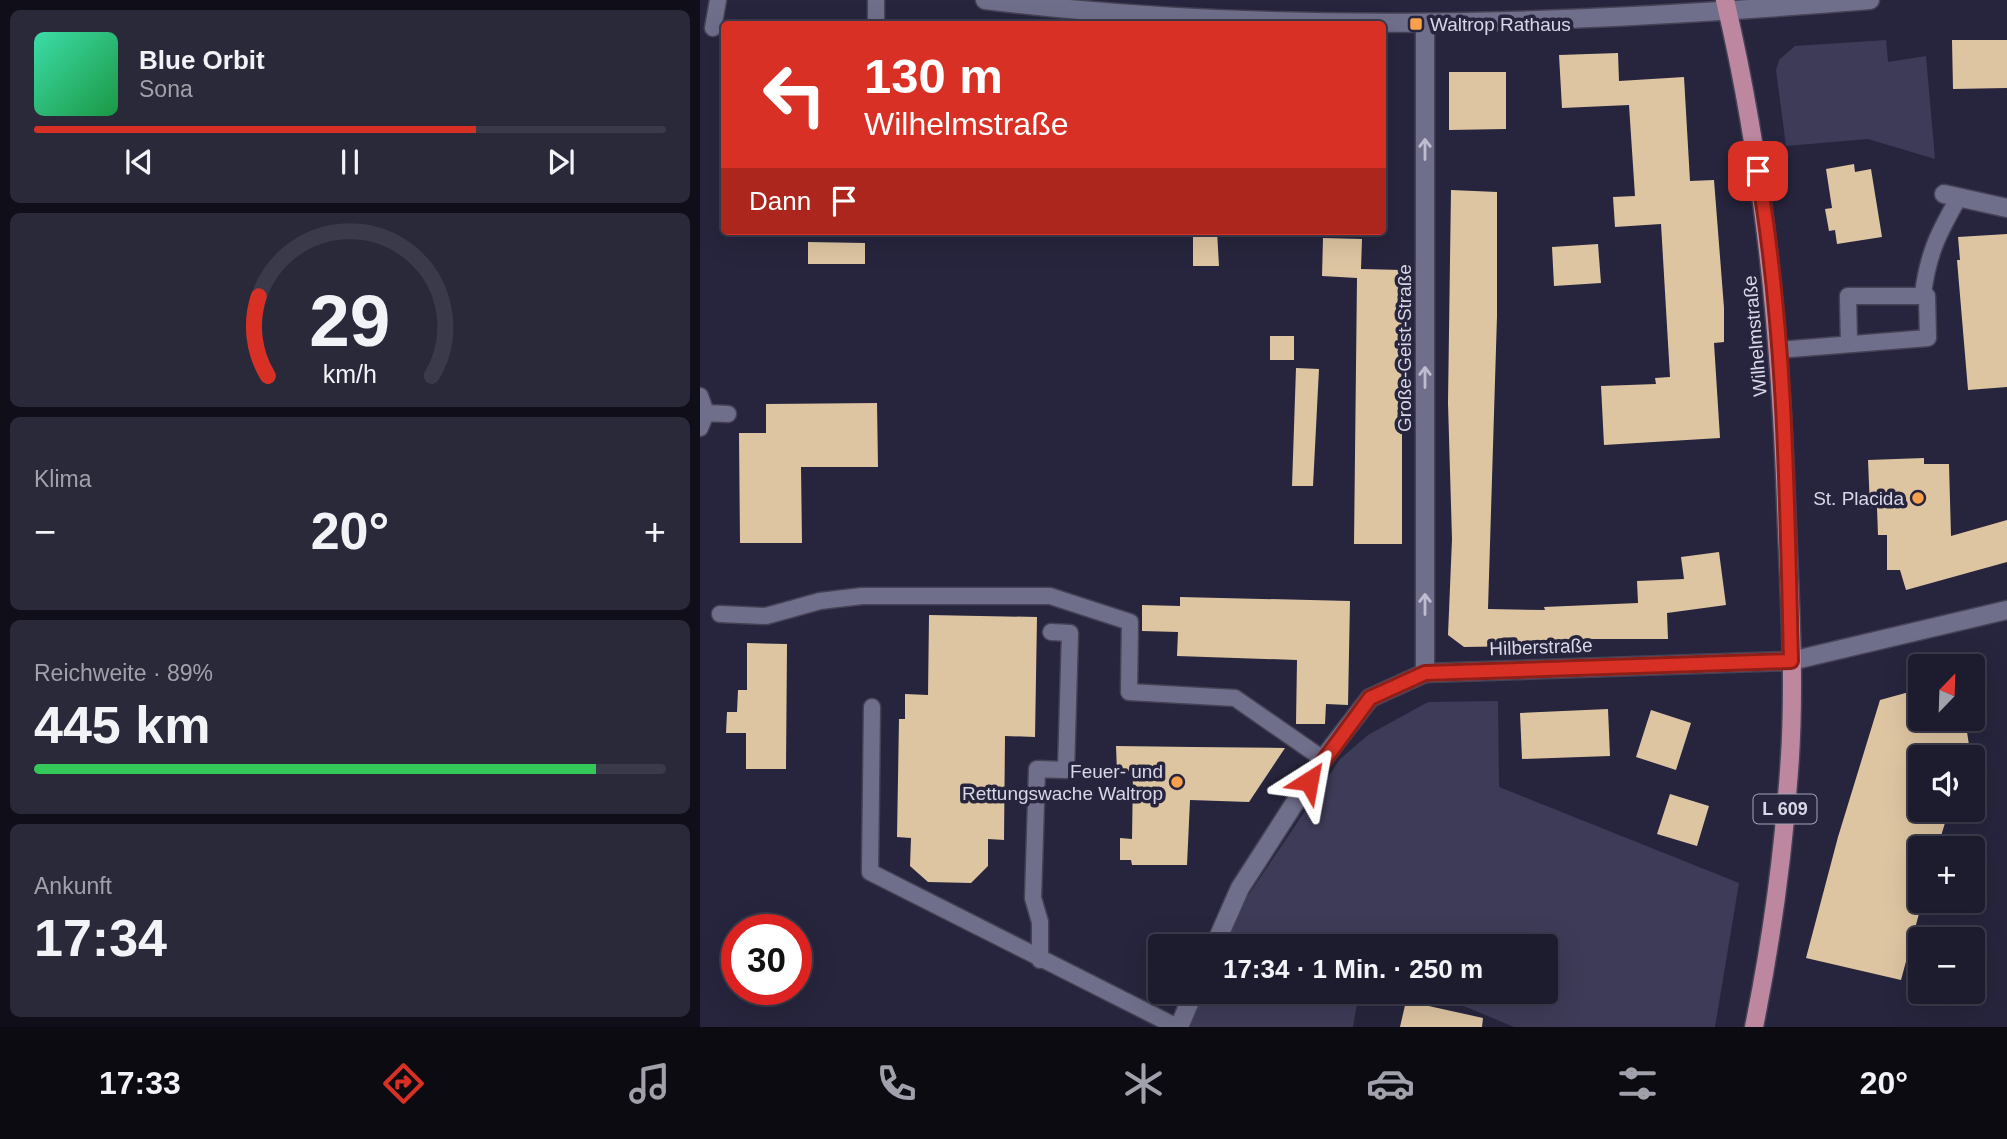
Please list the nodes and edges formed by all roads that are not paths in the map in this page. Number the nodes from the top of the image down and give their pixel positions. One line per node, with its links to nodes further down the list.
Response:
1 (718, 0): 10 (lane)
2 (876, 0): 6 (lane)
3 (985, 0): 7 (street)
4 (1870, 0): 5 (street)
5 (1726, 5): 9 (street); 15 (main road, Wilhelmstraße / L 609)
6 (876, 21)
7 (1335, 21)
8 (1386, 23): 9 (street)
9 (1425, 24): 23 (street, Große-Geist-Straße, one-way to 9)
10 (713, 28)
11 (1952, 196): 12 (street); 13 (lane)
12 (2007, 208)
13 (1923, 294): 14 (lane); 14 (lane)
14 (1849, 343): 15 (lane)
15 (1777, 351): 22 (main road, Wilhelmstraße / L 609)
16 (700, 396): 18 (lane)
17 (728, 414): 18 (lane)
18 (703, 420)
19 (2007, 610): 22 (street, Hilberstraße)
20 (720, 614): 25 (lane)
21 (1051, 632): 27 (lane)
22 (1791, 661): 23 (street, Hilberstraße); 30 (main road, L 609)
23 (1425, 673): 25 (street, Hilberstraße)
24 (872, 707): 27 (lane)
25 (1323, 759): 26 (street, Hilberstraße)
26 (1220, 934)
27 (1040, 960): 29 (lane)
28 (1189, 1004): 29 (street)
29 (1178, 1027)
30 (1754, 1027)

